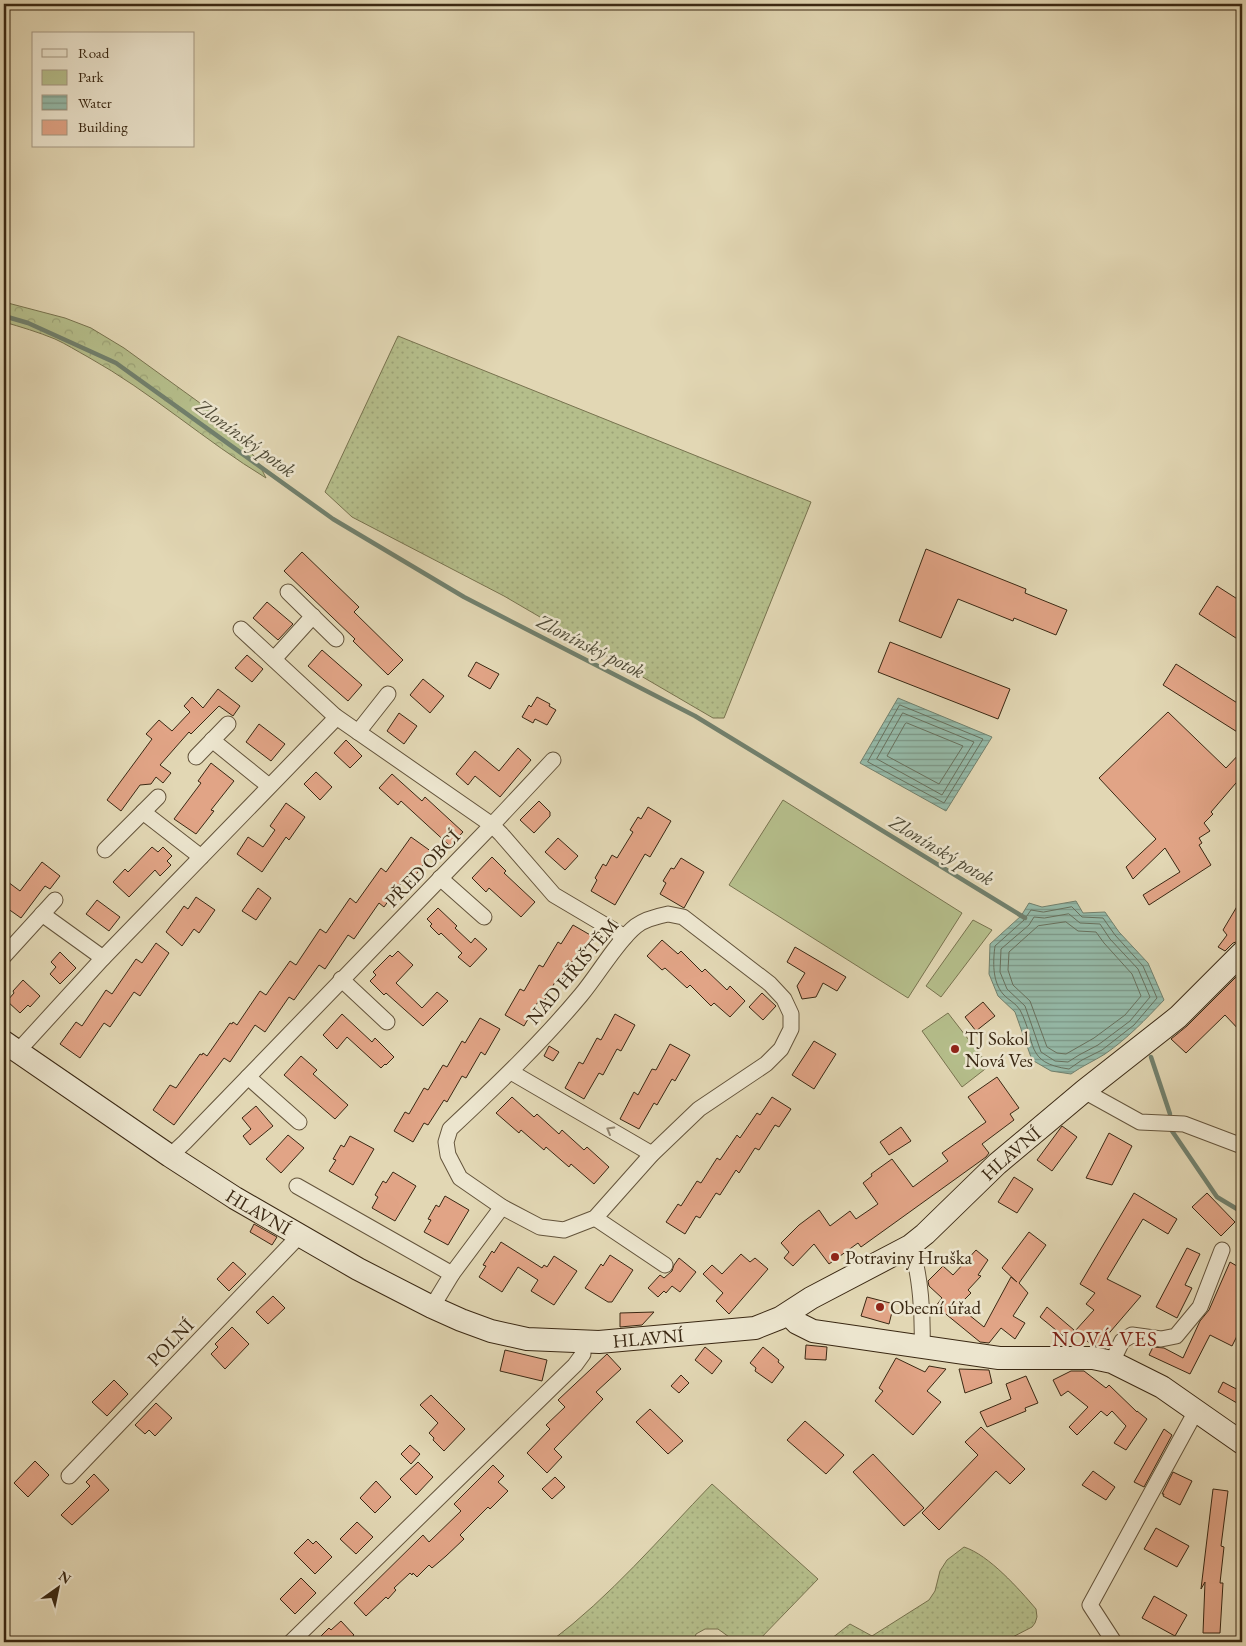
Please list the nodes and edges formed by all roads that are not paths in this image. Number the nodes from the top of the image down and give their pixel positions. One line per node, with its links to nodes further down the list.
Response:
1 (288, 592): 2 (street)
2 (312, 616): 4 (street); 5 (street)
3 (241, 629): 5 (street, PŘED OBCÍ)
4 (336, 639)
5 (274, 659): 7 (street, PŘED OBCÍ)
6 (388, 694): 9 (street)
7 (335, 716): 9 (street, PŘED OBCÍ); 13 (street)
8 (228, 724): 10 (street)
9 (358, 732): 16 (street, PŘED OBCÍ)
10 (212, 740): 11 (street); 13 (street)
11 (196, 758)
12 (553, 760): 16 (street)
13 (269, 786): 18 (street)
14 (158, 797): 15 (street)
15 (143, 812): 17 (street); 18 (street)
16 (492, 825): 19 (street, PŘED OBCÍ); 23 (street)
17 (105, 850)
18 (201, 857): 26 (street)
19 (440, 878): 22 (street); 27 (street, PŘED OBCÍ)
20 (55, 900): 21 (street)
21 (42, 914): 25 (street); 26 (street)
22 (484, 918)
23 (625, 938): 30 (street, NAD HŘIŠTĚM); 35 (street, NAD HŘIŠTĚM)
24 (1242, 953): 32 (street, HLAVNÍ)
25 (4, 956)
26 (102, 958): 29 (street)
27 (341, 979): 28 (street); 31 (street, PŘED OBCÍ)
28 (387, 1022)
29 (11, 1046): 36 (street, HLAVNÍ)
30 (511, 1072): 35 (street, one-way to 30); 38 (street, NAD HŘIŠTĚM)
31 (248, 1077): 33 (street); 36 (street, PŘED OBCÍ)
32 (1084, 1091): 34 (street); 41 (street, HLAVNÍ)
33 (299, 1122)
34 (1242, 1146)
35 (652, 1154): 39 (street, NAD HŘIŠTĚM)
36 (170, 1156): 40 (street, HLAVNÍ)
37 (297, 1186): 44 (street)
38 (502, 1207): 39 (street, NAD HŘIŠTĚM); 44 (street)
39 (595, 1218): 43 (street)
40 (300, 1235): 45 (street, HLAVNÍ); 52 (street, POLNÍ)
41 (910, 1246): 46 (street, HLAVNÍ); 48 (street)
42 (1222, 1250): 49 (street)
43 (665, 1265)
44 (452, 1274): 45 (street)
45 (432, 1307): 47 (street, HLAVNÍ)
46 (788, 1314): 47 (street, HLAVNÍ); 48 (street)
47 (583, 1342): 53 (street)
48 (922, 1347): 49 (street)
49 (1112, 1362): 50 (street)
50 (1196, 1411): 51 (street); 54 (street)
51 (1242, 1443)
52 (69, 1476)
53 (291, 1642)
54 (1114, 1642)

